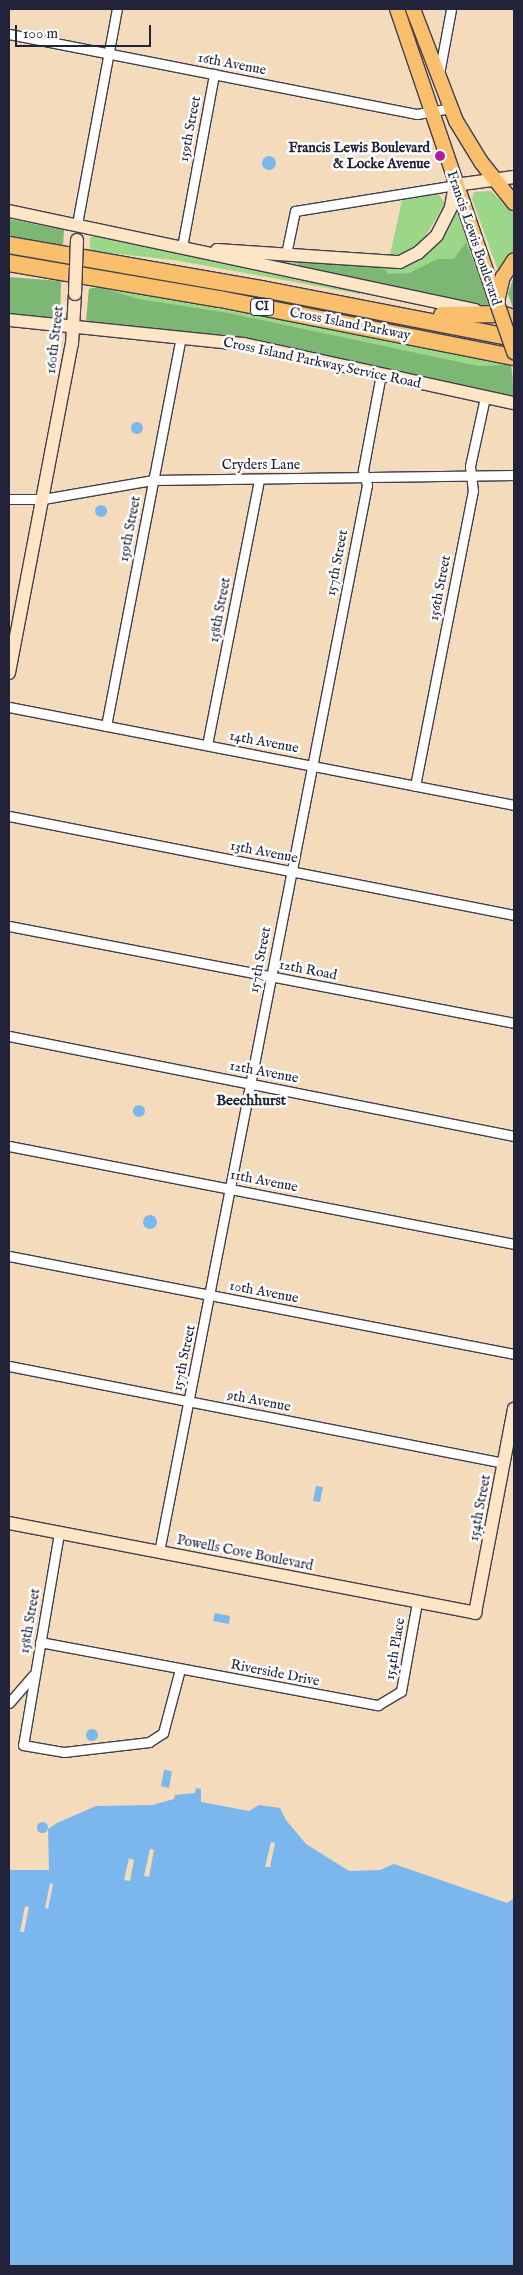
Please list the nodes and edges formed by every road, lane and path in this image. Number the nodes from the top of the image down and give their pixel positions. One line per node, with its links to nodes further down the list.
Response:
1 (117, 9): 6 (street, 160th Street)
2 (397, 9): 10 (main road, Francis Lewis Boulevard)
3 (412, 9): 8 (main road)
4 (451, 9): 8 (street)
5 (9, 34): 6 (street, 16th Avenue)
6 (108, 53): 7 (street, 16th Avenue); 16 (street, 160th Street)
7 (214, 74): 10 (street, 16th Avenue); 18 (street, 159th Street)
8 (438, 79): 9 (main road)
9 (450, 108): 10 (street, 16th Avenue); 12 (main road)
10 (434, 113): 13 (main road, Francis Lewis Boulevard)
11 (514, 178): 12 (street)
12 (495, 180): 13 (street); 14 (main road)
13 (455, 185): 19 (street); 19 (street); 25 (main road, Francis Lewis Boulevard)
14 (514, 203)
15 (9, 211): 16 (street)
16 (77, 224): 18 (street); 27 (street, 160th Street, bridge)
17 (9, 245): 24 (highway, Cross Island Parkway / CI)
18 (182, 247): 19 (street); 25 (street)
19 (286, 254)
20 (514, 260): 25 (main road)
21 (9, 263): 23 (highway, Cross Island Parkway / CI)
22 (9, 273): 23 (highway)
23 (95, 278): 31 (highway, Cross Island Parkway / CI)
24 (262, 289): 25 (highway); 29 (highway, Cross Island Parkway / CI)
25 (507, 314): 30 (main road, Francis Lewis Boulevard, bridge)
26 (9, 320): 27 (street, Cross Island Parkway Service Road)
27 (74, 327): 28 (street, Cross Island Parkway Service Road); 40 (street, 160th Street)
28 (181, 338): 32 (street, Cross Island Parkway Service Road); 39 (street, 159th Street)
29 (514, 338)
30 (514, 352)
31 (514, 357)
32 (381, 374): 33 (street, Cross Island Parkway Service Road); 38 (street, 157th Street)
33 (485, 397): 34 (street, Cross Island Parkway Service Road); 35 (street, 156th Street)
34 (514, 403)
35 (472, 475): 36 (street, Cryders Lane); 38 (street, Cryders Lane); 47 (street, 156th Street)
36 (514, 475)
37 (259, 479): 38 (street, Cryders Lane); 39 (street, Cryders Lane); 45 (street, 158th Street)
38 (365, 479): 46 (street, 157th Street)
39 (153, 480): 40 (street, Cryders Lane); 44 (street, 159th Street)
40 (43, 498): 41 (street, Cryders Lane); 42 (street, 160th Street)
41 (9, 499)
42 (9, 673)
43 (9, 707): 44 (street, 14th Avenue)
44 (106, 726): 45 (street, 14th Avenue)
45 (207, 746): 46 (street, 14th Avenue)
46 (312, 766): 47 (street, 14th Avenue); 50 (street, 157th Street)
47 (415, 786): 48 (street, 14th Avenue)
48 (514, 805)
49 (9, 816): 50 (street, 13th Avenue)
50 (292, 872): 51 (street, 13th Avenue); 53 (street, 157th Street)
51 (514, 915)
52 (9, 926): 53 (street, 12th Road)
53 (271, 977): 54 (street, 12th Road); 56 (street, 157th Street)
54 (514, 1023)
55 (9, 1036): 56 (street, 12th Avenue)
56 (250, 1083): 57 (street, 12th Avenue); 59 (street, 157th Street)
57 (514, 1136)
58 (9, 1146): 59 (street, 11th Avenue)
59 (230, 1189): 60 (street, 11th Avenue); 62 (street, 157th Street)
60 (514, 1244)
61 (9, 1256): 62 (street, 10th Avenue)
62 (211, 1296): 63 (street, 10th Avenue); 65 (street, 157th Street)
63 (514, 1354)
64 (9, 1366): 65 (street, 9th Avenue)
65 (189, 1401): 67 (street, 9th Avenue); 70 (street, 157th Street)
66 (514, 1409): 67 (street, 154th Street)
67 (504, 1463): 72 (street, 154th Street)
68 (9, 1523): 69 (street, Powells Cove Boulevard)
69 (59, 1532): 70 (street, Powells Cove Boulevard); 73 (street, 158th Street)
70 (159, 1552): 71 (street, Powells Cove Boulevard)
71 (417, 1602): 72 (street, Powells Cove Boulevard); 77 (street, 154th Place)
72 (475, 1613)
73 (40, 1642): 74 (street, Riverside Drive); 75 (street, 158th Street)
74 (180, 1669): 75 (street, 158th Street); 77 (street, Riverside Drive)
75 (35, 1672): 76 (street)
76 (9, 1703)
77 (365, 1704)

